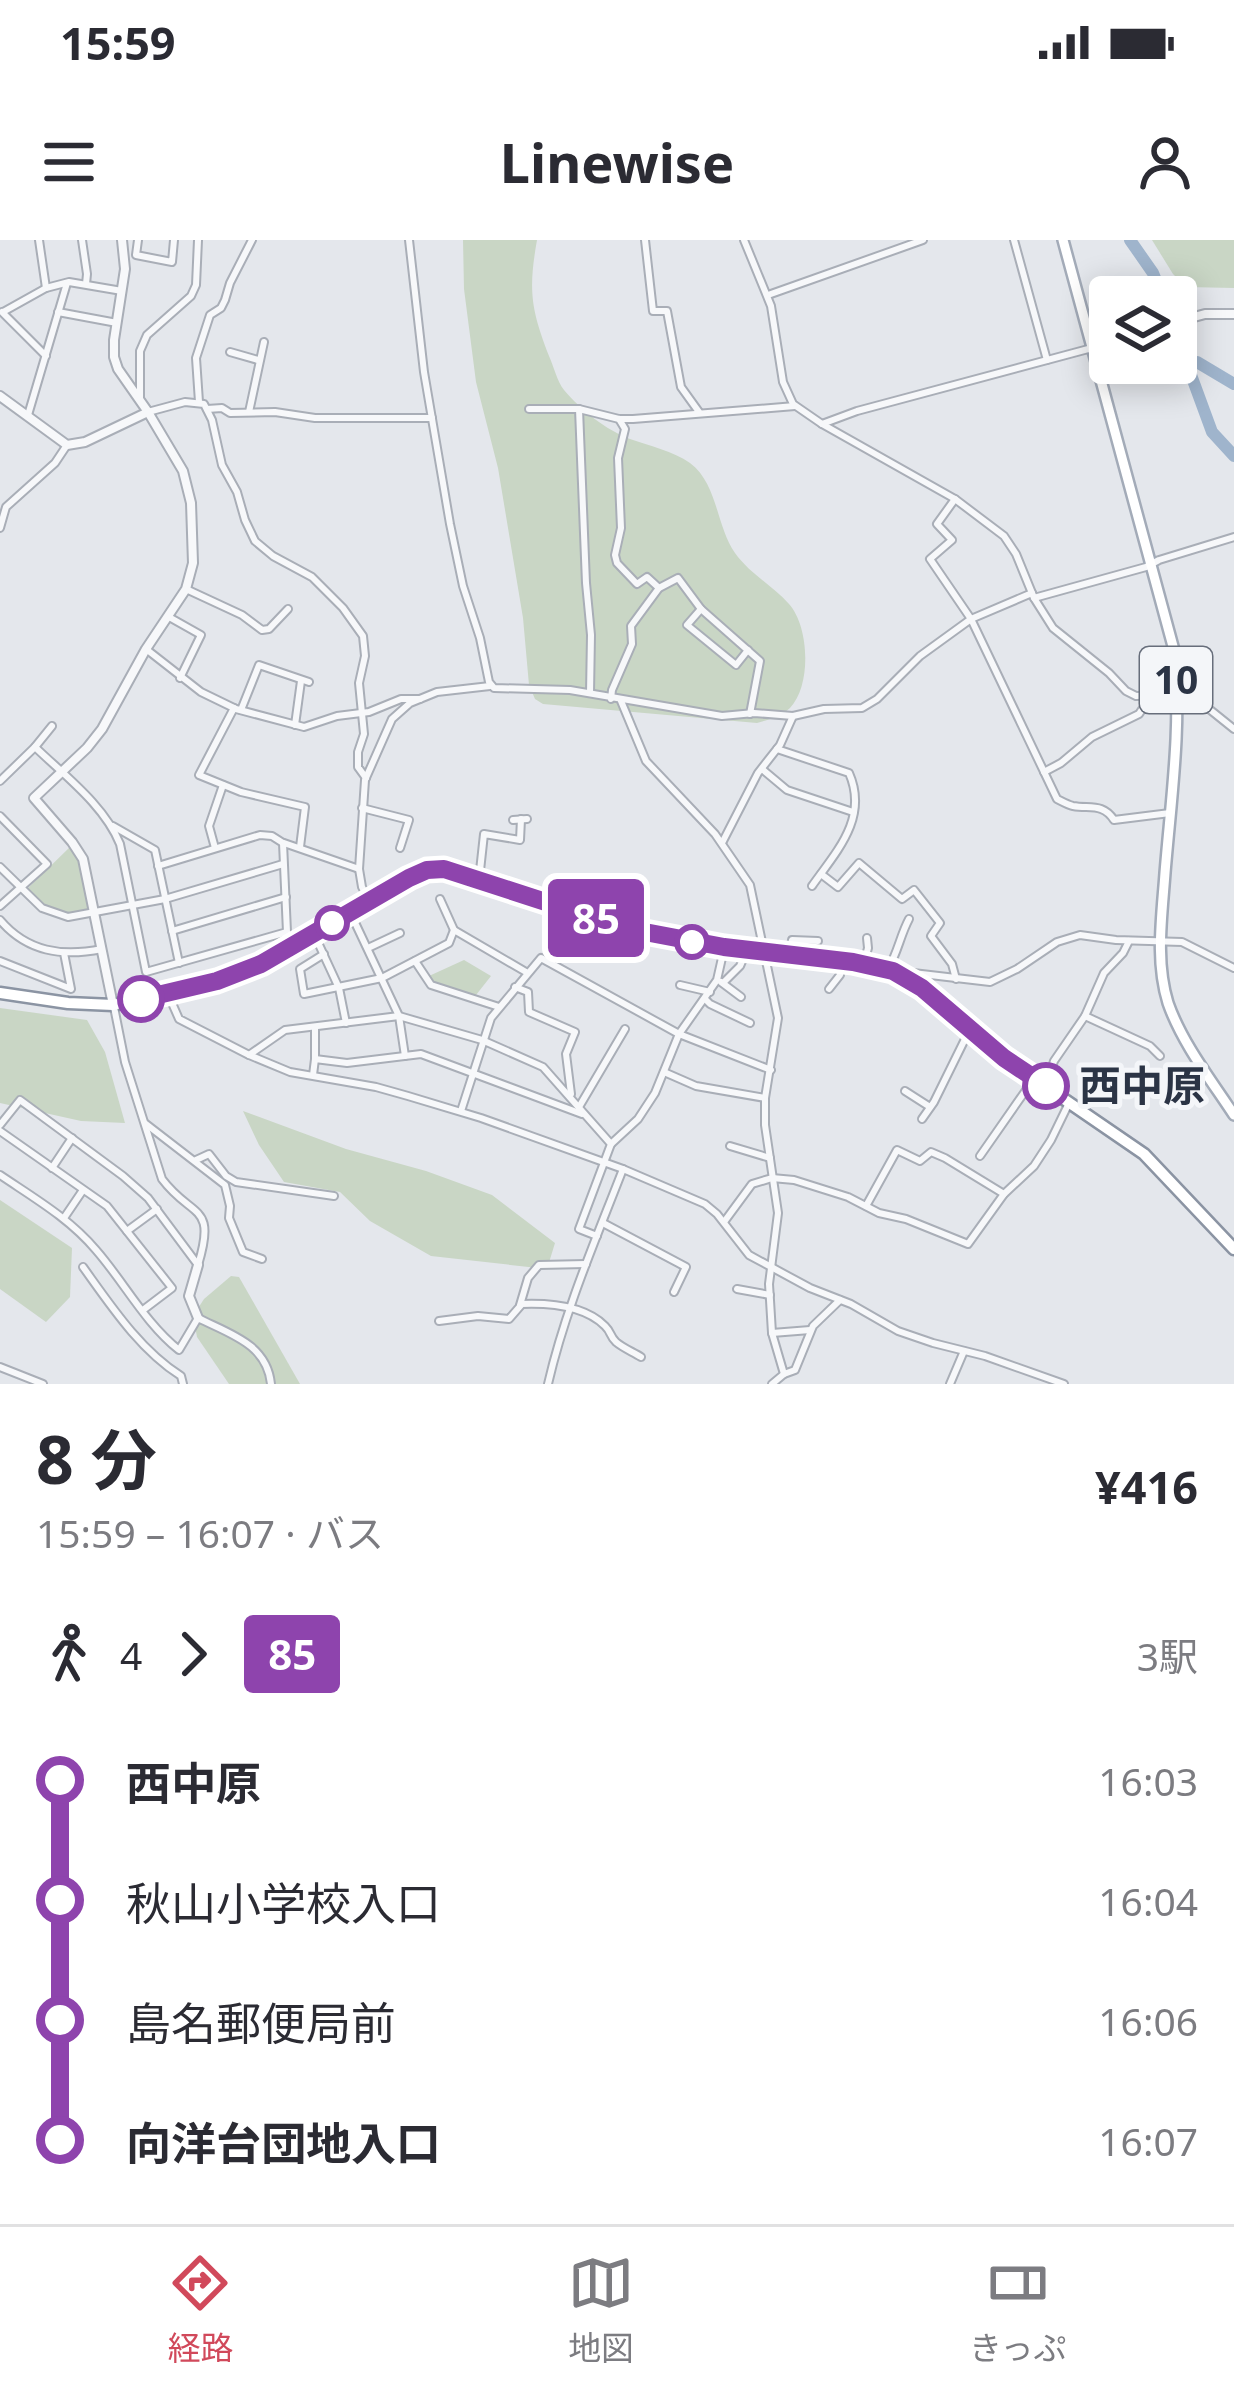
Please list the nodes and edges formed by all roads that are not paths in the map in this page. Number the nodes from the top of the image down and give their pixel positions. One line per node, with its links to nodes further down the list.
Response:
1 (39, 240): 16 (street)
2 (82, 240): 15 (street)
3 (122, 240): 17 (street)
4 (138, 240): 5 (street)
5 (175, 240)
6 (198, 240): 33 (street)
7 (252, 240): 34 (street)
8 (409, 240): 43 (street)
9 (645, 240): 41 (street)
10 (743, 240): 18 (street)
11 (923, 240): 18 (street)
12 (1014, 240): 29 (street)
13 (1063, 240): 24 (main road, 10)
14 (67, 283): 15 (street); 16 (street); 20 (street)
15 (86, 284): 17 (street)
16 (46, 288): 19 (street)
17 (122, 292): 23 (street)
18 (768, 296): 35 (street)
19 (2, 311): 28 (street)
20 (58, 312): 23 (street); 28 (street)
21 (1234, 314): 22 (street)
22 (1197, 316)
23 (117, 322): 33 (street)
24 (1089, 337)
25 (264, 342): 30 (street)
26 (1089, 349): 29 (street)
27 (230, 352): 30 (street)
28 (46, 356): 42 (street)
29 (1047, 360): 45 (street)
30 (258, 361): 40 (street)
31 (1102, 384): 51 (main road, 10)
32 (0, 396): 42 (street)
33 (140, 402): 39 (street)
34 (199, 402): 36 (street); 39 (street)
35 (795, 406): 41 (street); 45 (street)
36 (207, 409): 40 (street); 69 (street)
37 (530, 409): 38 (street)
38 (579, 409): 44 (street); 63 (street)
39 (148, 412): 46 (street); 53 (street)
40 (249, 412): 43 (street)
41 (700, 414): 44 (street)
42 (28, 416): 46 (street)
43 (432, 418): 62 (street)
44 (620, 419): 52 (street)
45 (821, 424): 47 (street)
46 (67, 445): 48 (street)
47 (955, 499): 54 (street); 58 (street)
48 (3, 509): 49 (street)
49 (0, 528)
50 (1234, 537): 51 (street)
51 (1151, 564): 54 (street); 64 (main road, 10)
52 (659, 588): 56 (street); 67 (street)
53 (186, 589): 55 (street); 57 (street)
54 (1033, 596): 58 (street); 65 (street)
55 (288, 609)
56 (701, 610): 60 (street); 60 (street)
57 (169, 617): 59 (street); 61 (street)
58 (971, 619): 71 (street); 79 (street)
59 (146, 649): 61 (street); 78 (street)
60 (748, 650): 70 (street)
61 (180, 678): 68 (street)
62 (491, 686): 63 (street); 66 (street)
63 (590, 694): 67 (street)
64 (1178, 694): 65 (street); 74 (street); 85 (main road, 10)
65 (1144, 695): 79 (street)
66 (420, 699): 69 (street); 80 (street)
67 (616, 700): 70 (street); 89 (street)
68 (238, 709): 72 (street); 72 (street); 82 (street)
69 (362, 713): 72 (street); 80 (street)
70 (750, 713): 71 (street)
71 (793, 716): 76 (street)
72 (295, 725)
73 (52, 726): 75 (street)
74 (1234, 729)
75 (35, 747): 78 (street); 81 (street)
76 (777, 748): 77 (street); 84 (street)
77 (762, 769): 84 (street); 89 (street)
78 (61, 772): 88 (street); 108 (street)
79 (1043, 772): 85 (street)
80 (366, 778): 83 (street)
81 (0, 781)
82 (223, 784): 91 (street); 92 (street)
83 (362, 808): 93 (street); 97 (street)
84 (853, 812): 98 (street)
85 (1170, 812): 118 (main road, 10)
86 (0, 816): 101 (street)
87 (520, 820): 99 (street)
88 (112, 826): 95 (street); 106 (street)
89 (722, 842): 125 (street)
90 (283, 843): 91 (street); 92 (street); 94 (street)
91 (300, 847): 97 (street)
92 (215, 848): 95 (street)
93 (400, 848)
94 (284, 864): 102 (street); 103 (street)
95 (158, 866): 103 (street)
96 (0, 867): 101 (street)
97 (358, 869): 105 (street)
98 (820, 874): 100 (street); 137 (street)
99 (478, 880): 105 (highway); 120 (highway)
100 (812, 886)
101 (21, 889): 107 (street); 108 (street)
102 (286, 897): 113 (street); 131 (street)
103 (165, 899): 106 (street); 113 (street)
104 (440, 899): 112 (street)
105 (369, 901): 109 (highway)
106 (132, 905): 108 (street); 131 (street)
107 (0, 906)
108 (94, 912): 122 (street)
109 (350, 912): 115 (highway); 121 (street)
110 (909, 919): 134 (street)
111 (0, 920): 124 (street)
112 (454, 930): 129 (street); 135 (street)
113 (172, 931): 131 (street)
114 (400, 933): 121 (street)
115 (314, 934): 126 (street); 144 (highway)
116 (867, 938): 132 (street)
117 (1129, 940): 118 (street); 137 (street); 150 (street)
118 (1160, 940): 133 (street); 175 (main road, 10)
119 (818, 941): 127 (street)
120 (724, 947): 123 (highway); 138 (street)
121 (368, 948): 136 (street)
122 (102, 949): 124 (street); 147 (street)
123 (747, 950): 125 (highway); 138 (street)
124 (64, 953): 130 (street)
125 (766, 953): 127 (highway); 162 (street)
126 (324, 954): 141 (street); 141 (street)
127 (790, 955): 128 (highway)
128 (841, 960): 132 (highway); 142 (street)
129 (415, 961): 136 (street); 148 (street)
130 (0, 962)
131 (179, 963)
132 (863, 963): 134 (highway)
133 (1234, 968)
134 (890, 970): 137 (street); 155 (highway)
135 (526, 972): 140 (street); 156 (street)
136 (382, 978): 141 (street); 149 (street)
137 (956, 979)
138 (720, 982): 145 (street); 146 (street)
139 (680, 985): 145 (street)
140 (515, 987): 148 (street); 169 (street)
141 (339, 988): 151 (street)
142 (829, 989)
143 (0, 993): 147 (highway)
144 (168, 994): 147 (highway); 158 (street)
145 (708, 995): 152 (street); 156 (street)
146 (741, 997)
147 (113, 1005): 177 (street)
148 (499, 1007): 157 (street)
149 (399, 1016): 151 (street); 157 (street); 159 (street)
150 (1084, 1016): 160 (street); 166 (street)
151 (346, 1023): 153 (street)
152 (750, 1023)
153 (315, 1027): 158 (street); 161 (street)
154 (625, 1029): 171 (street)
155 (970, 1029): 166 (highway); 172 (street)
156 (679, 1034): 162 (street); 163 (street)
157 (482, 1040): 164 (street); 169 (street)
158 (249, 1055): 165 (street)
159 (405, 1056): 161 (street); 164 (street)
160 (1160, 1056)
161 (315, 1059): 165 (street)
162 (771, 1070): 168 (street)
163 (663, 1072): 168 (street); 180 (street)
164 (472, 1074): 173 (street); 174 (street)
165 (313, 1076): 173 (street)
166 (1040, 1082): 170 (highway); 182 (street)
167 (905, 1091): 172 (street)
168 (765, 1097): 183 (street)
169 (572, 1098): 171 (street)
170 (1069, 1102): 191 (street); 200 (highway)
171 (579, 1107): 174 (street)
172 (930, 1107): 176 (street)
173 (461, 1112): 185 (street)
174 (585, 1115): 180 (street)
175 (1234, 1115)
176 (922, 1119)
177 (143, 1122): 184 (street); 203 (street)
178 (0, 1128): 179 (street); 186 (street)
179 (72, 1138): 186 (street); 194 (street)
180 (611, 1144): 185 (street)
181 (730, 1146): 183 (street)
182 (980, 1156)
183 (770, 1158): 189 (street)
184 (195, 1160): 192 (street); 201 (street)
185 (604, 1161): 187 (street); 199 (street)
186 (52, 1168): 190 (street)
187 (623, 1168): 196 (street); 197 (street)
188 (0, 1175): 195 (street)
189 (772, 1178): 193 (street); 197 (street); 204 (street)
190 (83, 1190): 195 (street); 198 (street)
191 (1004, 1194): 193 (street); 193 (street)
192 (334, 1196)
193 (866, 1206)
194 (157, 1209): 198 (street); 203 (street)
195 (64, 1218): 212 (street)
196 (602, 1222): 199 (street); 207 (street)
197 (723, 1222): 204 (street)
198 (127, 1231): 212 (street)
199 (597, 1236): 202 (street)
200 (1234, 1249)
201 (262, 1259)
202 (586, 1264): 210 (street); 211 (street)
203 (198, 1265): 213 (street)
204 (770, 1266): 208 (street); 209 (street)
205 (83, 1267): 221 (street)
206 (737, 1289): 208 (street)
207 (674, 1292)
208 (770, 1295): 216 (street)
209 (840, 1300): 215 (street); 218 (street)
210 (570, 1307): 211 (street); 219 (street); 226 (street)
211 (519, 1308): 214 (street)
212 (143, 1310): 217 (street)
213 (198, 1318): 217 (street); 225 (street)
214 (439, 1321)
215 (812, 1330): 216 (street); 222 (street)
216 (772, 1333): 222 (street)
217 (179, 1350): 221 (street)
218 (964, 1351): 228 (street); 229 (street)
219 (641, 1357)
220 (0, 1367): 223 (street)
221 (169, 1369): 224 (street)
222 (784, 1374): 227 (street)
223 (43, 1384)
224 (184, 1384)
225 (271, 1384)
226 (548, 1384)
227 (772, 1384)
228 (950, 1384)
229 (1064, 1384)

